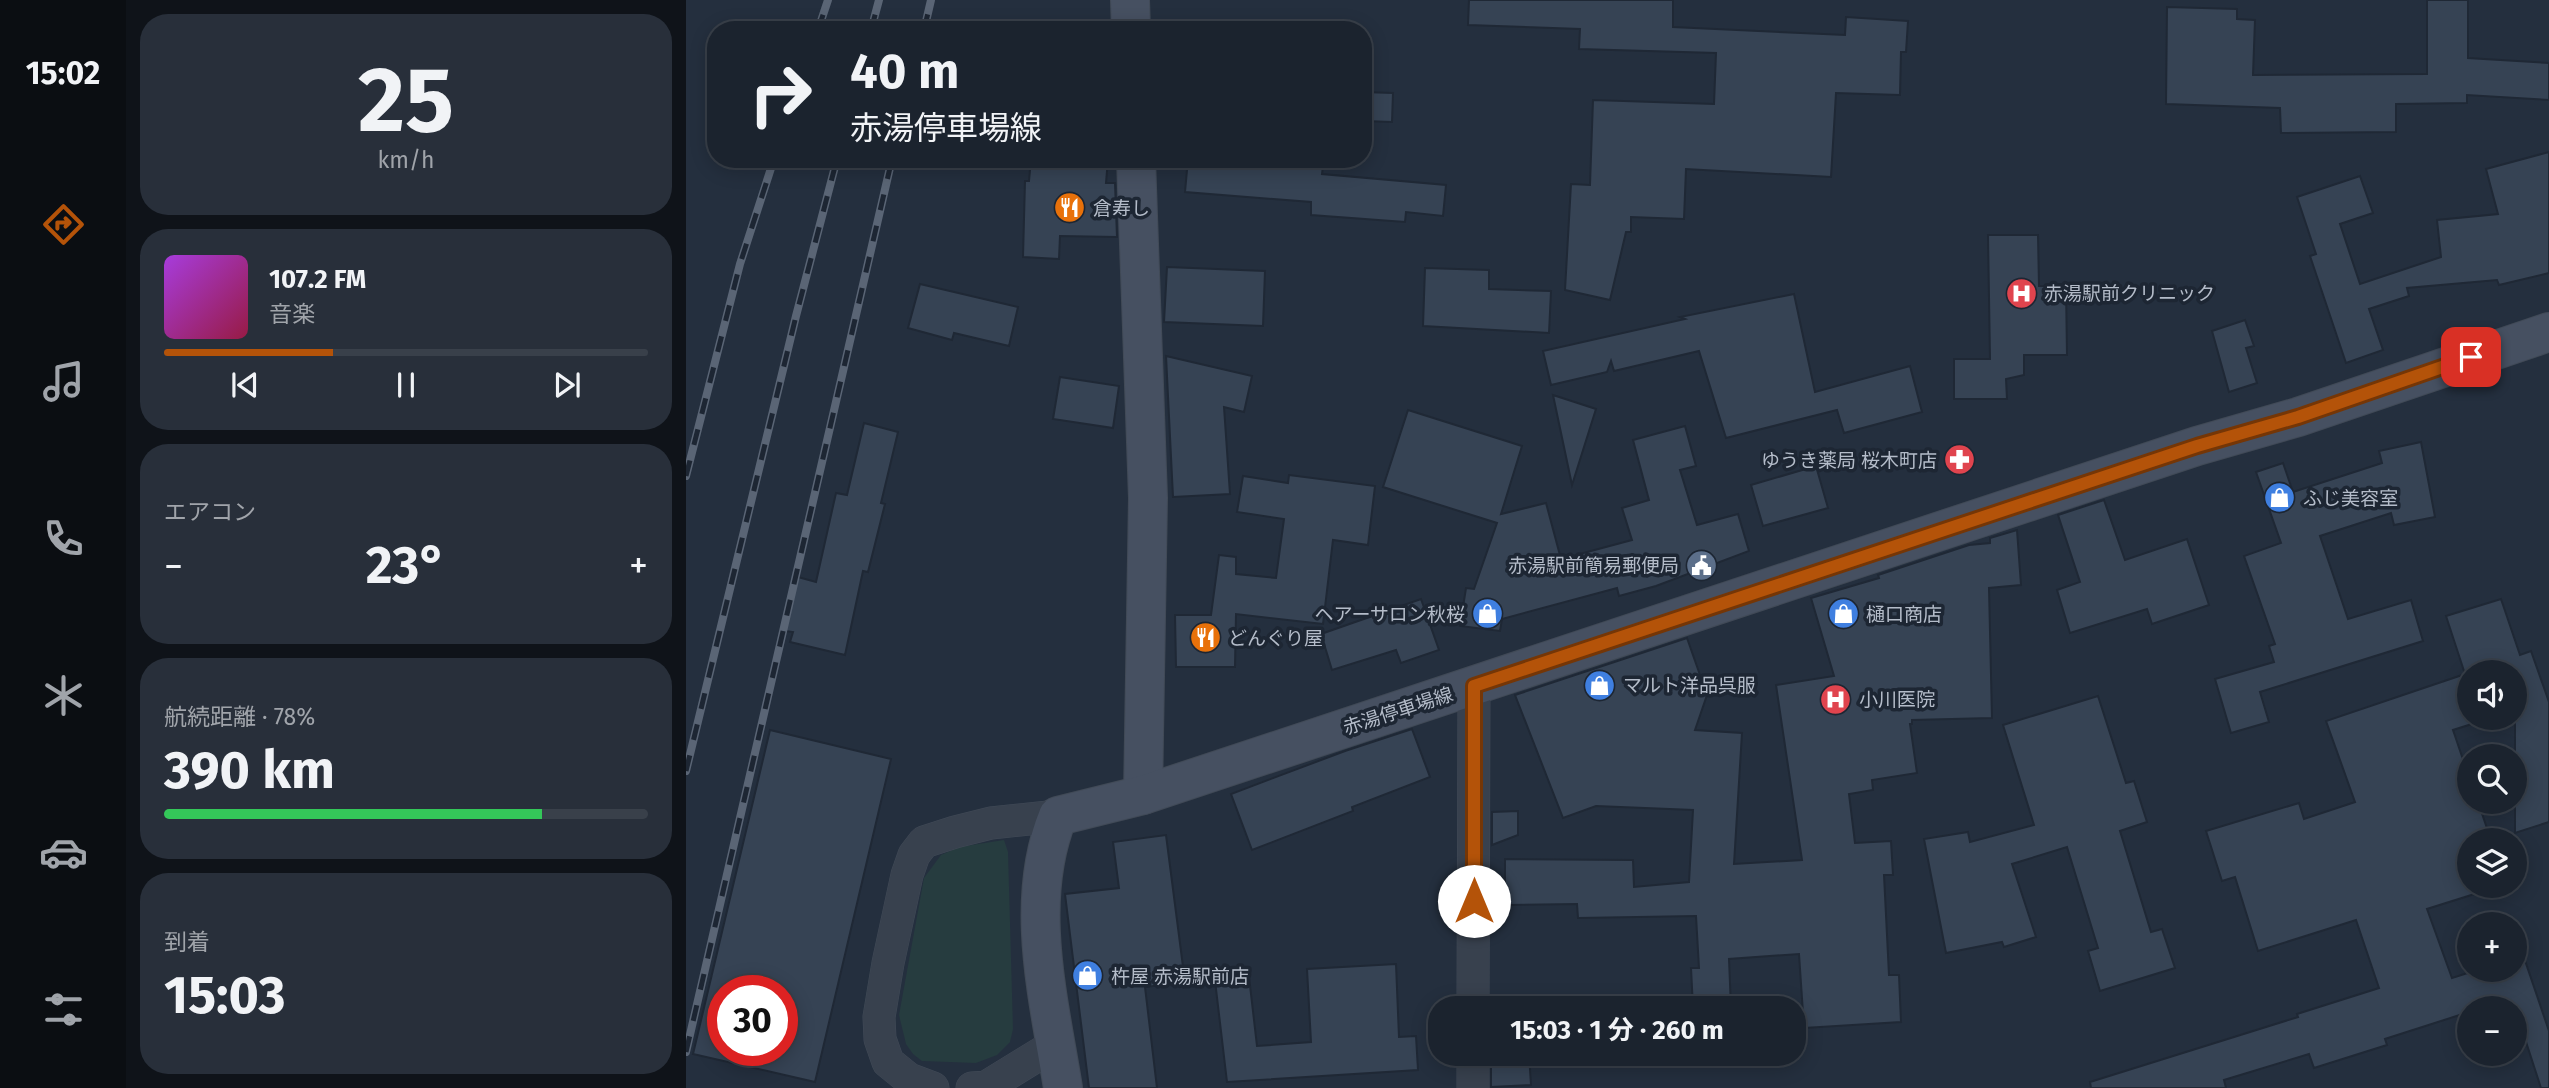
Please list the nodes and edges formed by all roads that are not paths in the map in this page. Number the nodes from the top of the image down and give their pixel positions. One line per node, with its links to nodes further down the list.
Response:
1 (1130, 0): 2 (main road)
2 (1131, 21)
3 (1136, 168): 6 (main road)
4 (2549, 332): 5 (main road, 赤湯停車場線)
5 (1474, 686): 6 (main road, 赤湯停車場線); 8 (street)
6 (1143, 795): 7 (main road, 赤湯停車場線)
7 (1058, 816): 9 (main road); 11 (street)
8 (1474, 996)
9 (1056, 1044): 12 (street); 13 (main road)
10 (1474, 1066): 14 (street)
11 (933, 1088)
12 (972, 1088)
13 (1063, 1088)
14 (1473, 1088)

